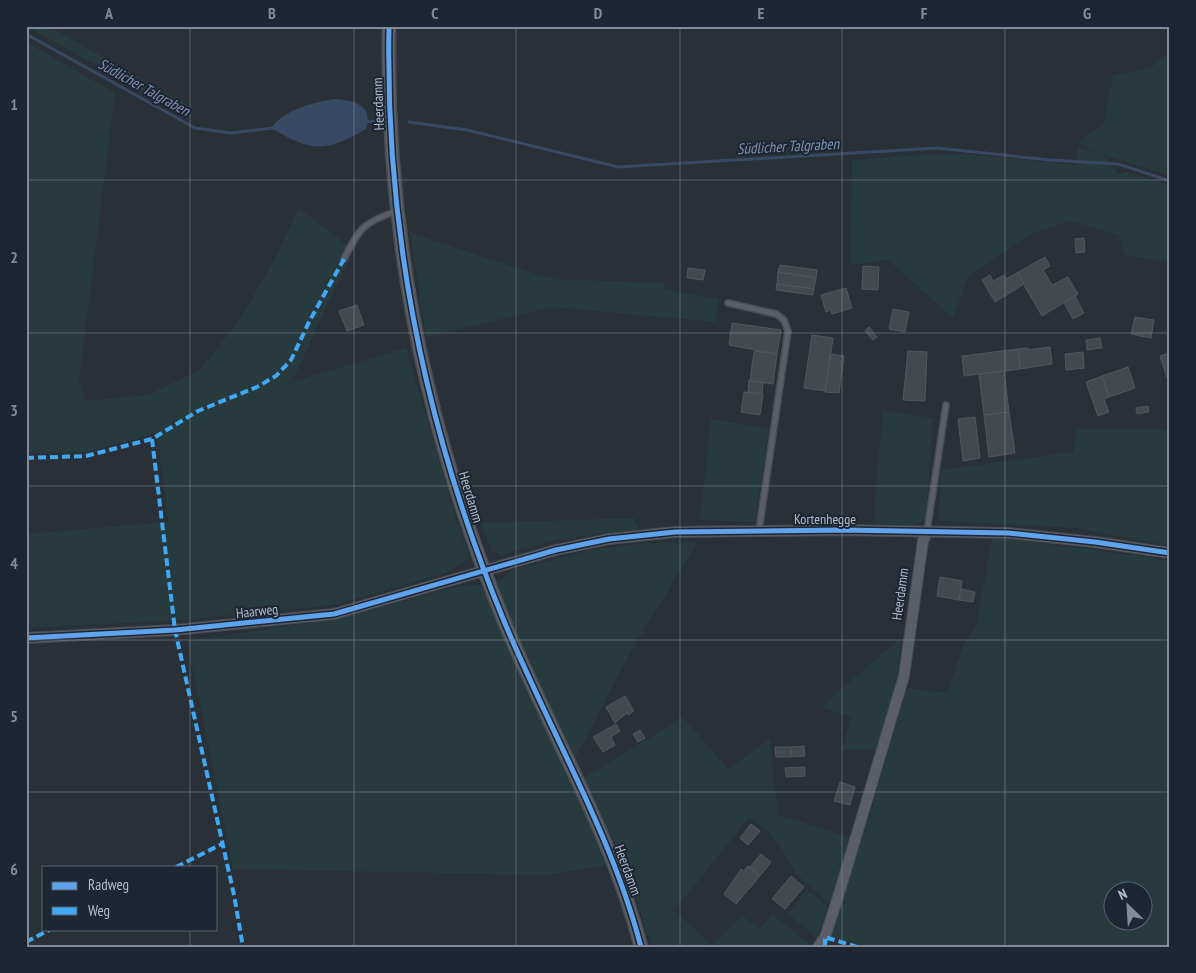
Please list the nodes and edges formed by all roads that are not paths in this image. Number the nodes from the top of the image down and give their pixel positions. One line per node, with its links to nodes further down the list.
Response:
1 (390, 26): 2 (street, Heerdamm)
2 (397, 211): 3 (lane); 9 (street, Heerdamm)
3 (344, 259)
4 (728, 303): 6 (lane)
5 (946, 406): 7 (lane)
6 (759, 530): 7 (street, Kortenhegge); 9 (street, Kortenhegge)
7 (927, 532): 8 (street, Kortenhegge); 12 (street, Heerdamm)
8 (1170, 553)
9 (485, 572): 10 (street, Haarweg); 11 (street, Heerdamm)
10 (26, 638)
11 (642, 947)
12 (818, 947)

